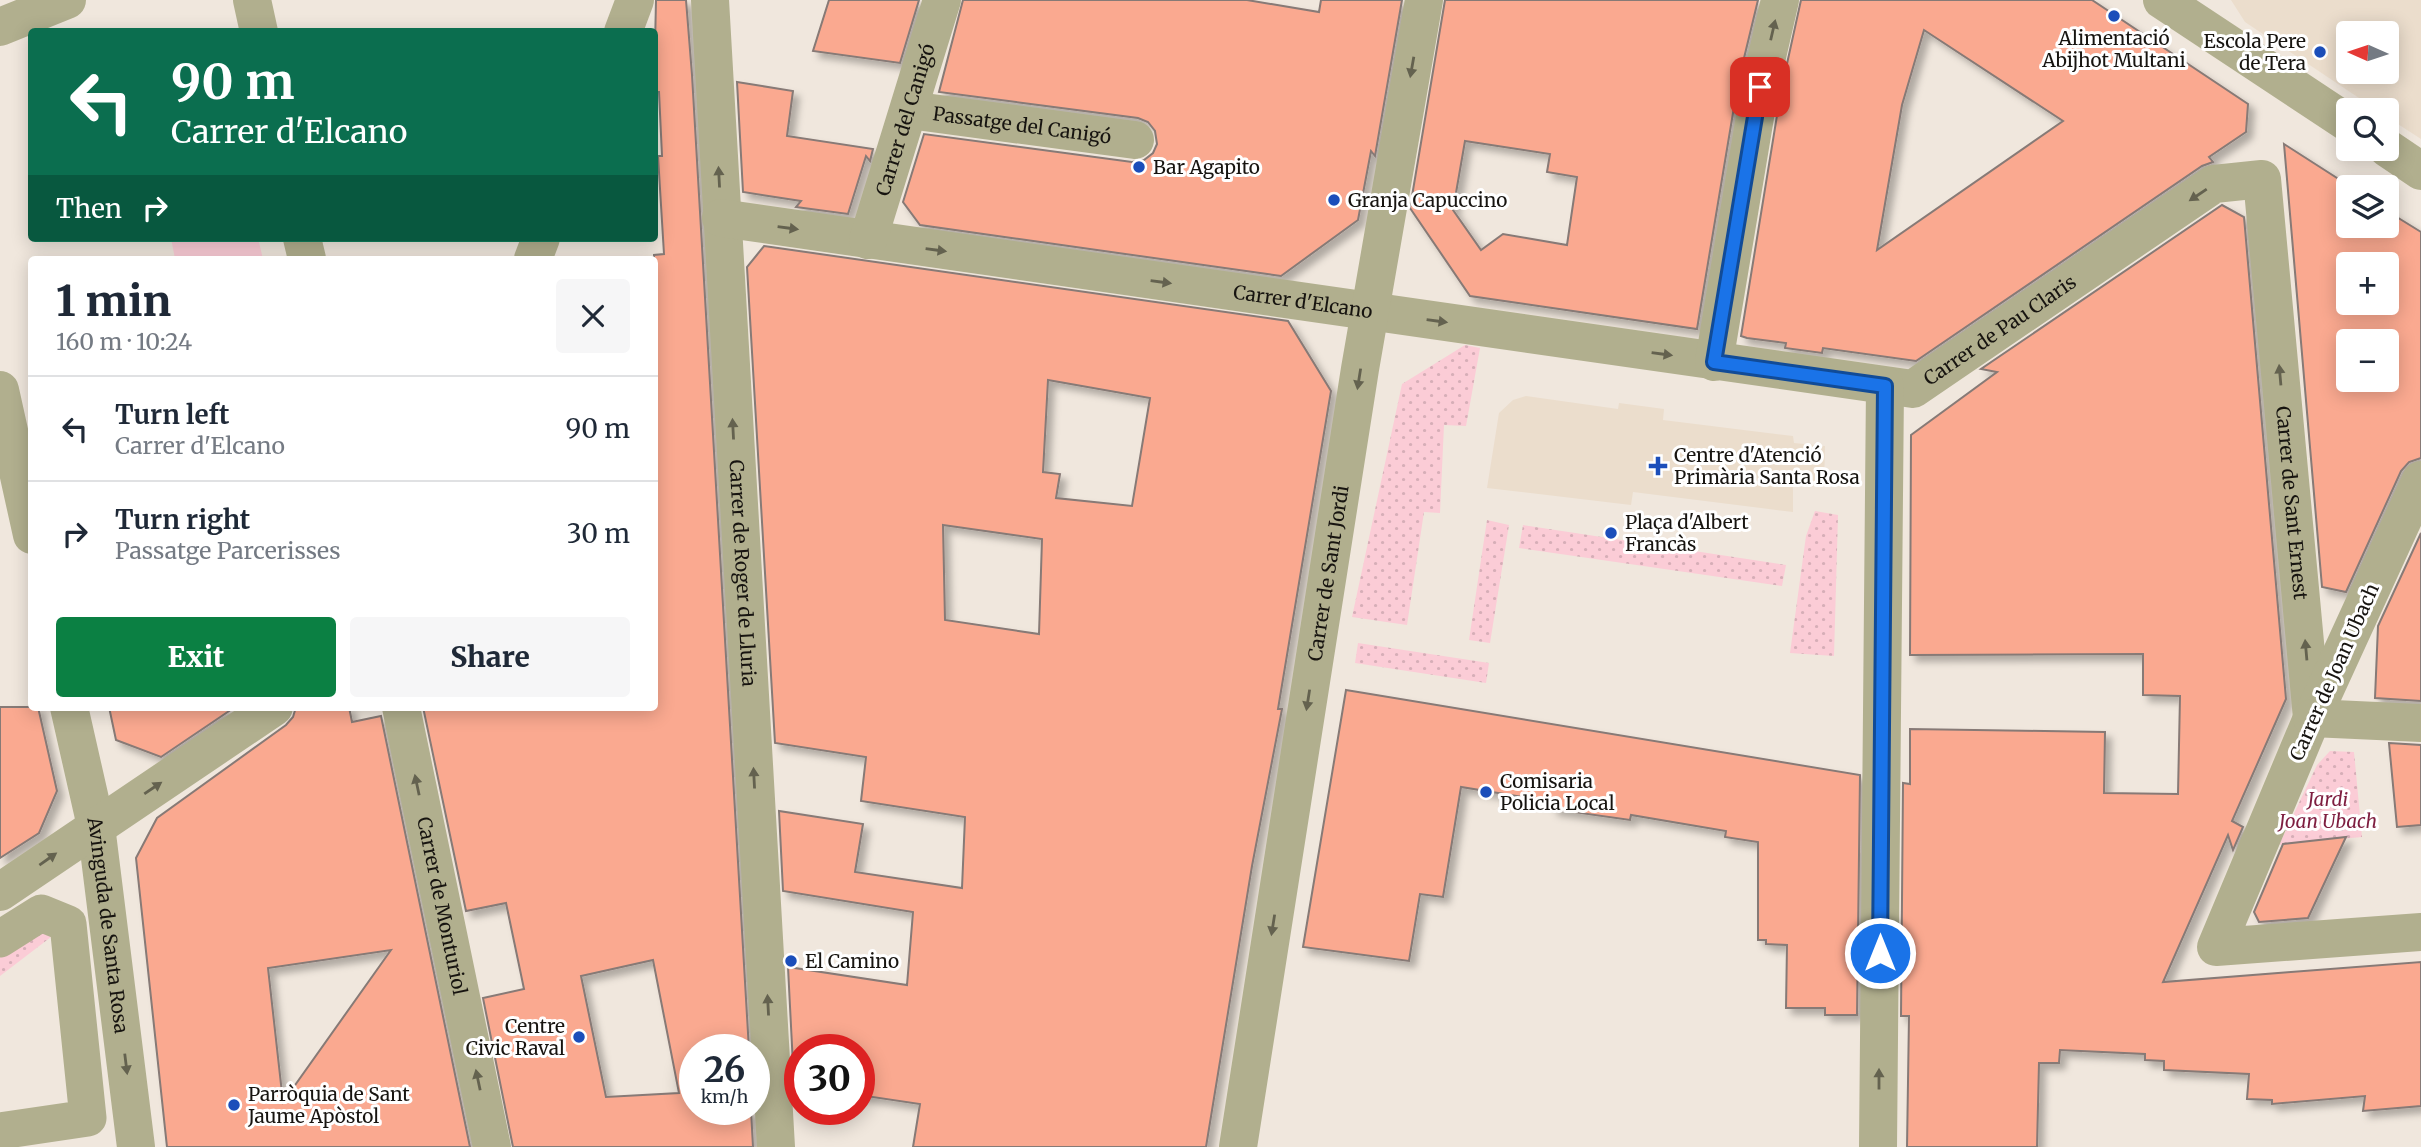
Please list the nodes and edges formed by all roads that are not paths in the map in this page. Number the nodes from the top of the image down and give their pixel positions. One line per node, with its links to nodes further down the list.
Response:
1 (67, 0): 9 (street)
2 (253, 0): 10 (street)
3 (635, 0): 11 (street)
4 (710, 0): 18 (street, Carrer de Roger de Lluria, one-way to 4)
5 (942, 0): 12 (street, Carrer del Canigó)
6 (1424, 0): 20 (street, Carrer de Sant Jordi, one-way to 20)
7 (1780, 0): 21 (street, one-way to 7)
8 (2162, 0): 13 (street)
9 (0, 27)
10 (258, 28)
11 (624, 28)
12 (909, 110): 14 (street, Passatge del Canigó); 19 (street, Carrer del Canigó)
13 (2336, 115)
14 (1135, 140)
15 (2399, 156): 16 (street)
16 (2421, 171)
17 (2262, 179): 22 (street, Carrer de Pau Claris, one-way to 22); 29 (street, Carrer de Sant Ernest, one-way to 17)
18 (721, 218): 19 (street, Carrer d'Elcano, one-way to 19); 38 (street, Carrer de Roger de Lluria, one-way to 18)
19 (868, 240): 20 (street, Carrer d'Elcano, one-way to 20)
20 (1370, 311): 21 (street, Carrer d'Elcano, one-way to 21); 39 (street, Carrer de Sant Jordi, one-way to 39)
21 (1714, 362): 22 (street, Carrer d'Elcano)
22 (1885, 386): 40 (street, one-way to 22)
23 (0, 390): 25 (street)
24 (2421, 480): 29 (street, Carrer de Joan Ubach)
25 (28, 517)
26 (70, 711): 31 (street, Avinguda de Santa Rosa)
27 (268, 711): 31 (street, one-way to 27)
28 (402, 711): 37 (street, Carrer de Monturiol, one-way to 28)
29 (2312, 718): 30 (street); 33 (street, Carrer de Joan Ubach)
30 (2421, 723)
31 (96, 826): 32 (street, one-way to 31); 36 (street, Avinguda de Santa Rosa, one-way to 36)
32 (0, 892)
33 (2421, 932)
34 (0, 939): 35 (street)
35 (0, 1131)
36 (136, 1147)
37 (492, 1147)
38 (776, 1147)
39 (1238, 1147)
40 (1878, 1147)

